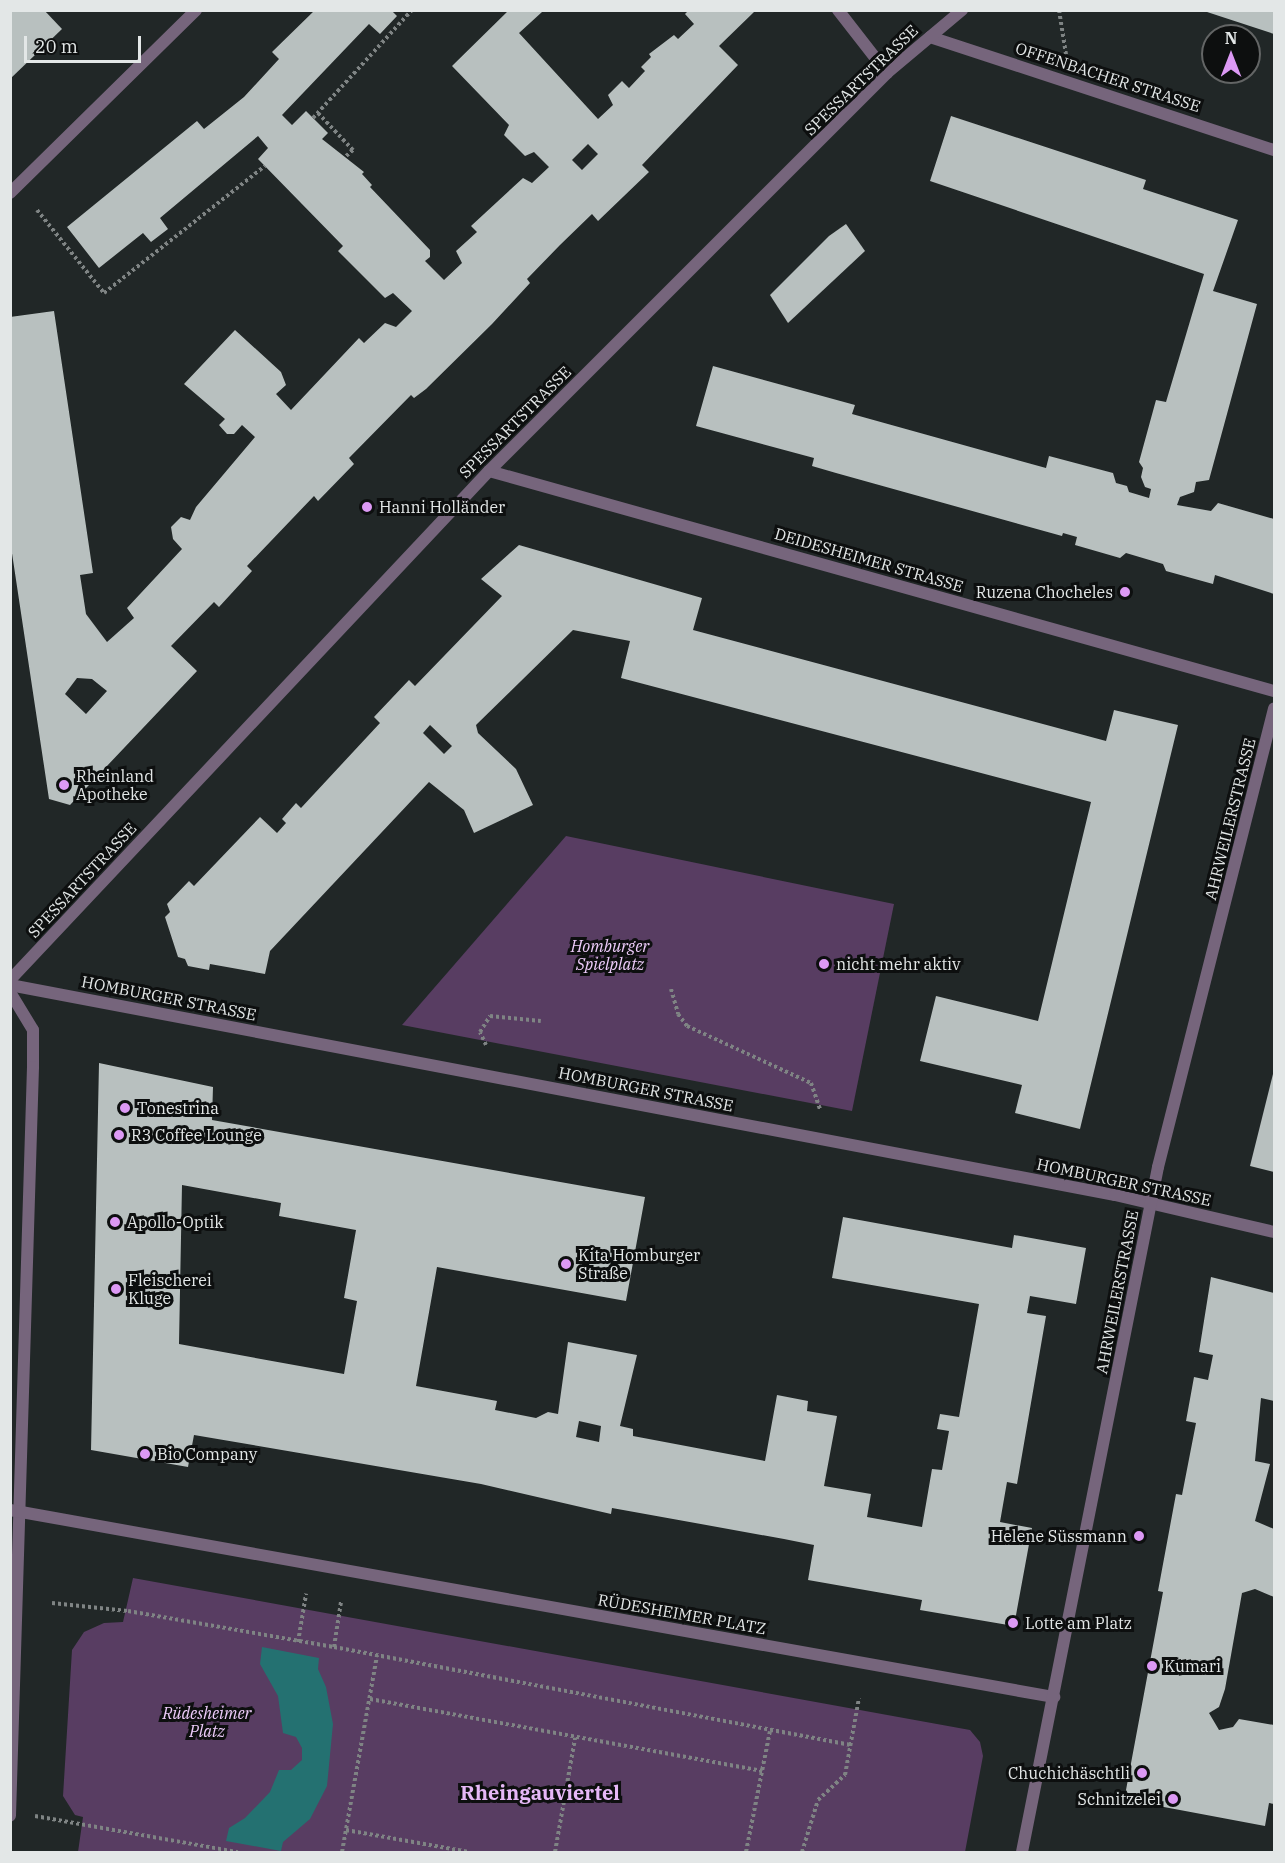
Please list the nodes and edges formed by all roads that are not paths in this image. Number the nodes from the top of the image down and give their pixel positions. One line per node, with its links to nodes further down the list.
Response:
1 (196, 10): 7 (street)
2 (838, 10): 5 (street)
3 (962, 10): 4 (street, SPESSARTSTRASSE)
4 (930, 37): 5 (street, SPESSARTSTRASSE); 6 (street, OFFENBACHER STRASSE)
5 (887, 73): 8 (street, SPESSARTSTRASSE)
6 (1275, 150)
7 (10, 193)
8 (489, 471): 9 (street, DEIDESHEIMER STRASSE); 11 (street, SPESSARTSTRASSE)
9 (1275, 691)
10 (1275, 708): 14 (street, AHRWEILERSTRASSE)
11 (10, 980)
12 (10, 985): 14 (street, HOMBURGER STRASSE)
13 (10, 992): 16 (street)
14 (1151, 1203): 15 (street, HOMBURGER STRASSE); 17 (street, AHRWEILERSTRASSE)
15 (1275, 1232)
16 (16, 1511): 17 (street, RÜDESHEIMER PLATZ); 18 (street)
17 (1054, 1697): 19 (street, AHRWEILERSTRASSE)
18 (10, 1816)
19 (1022, 1852)

